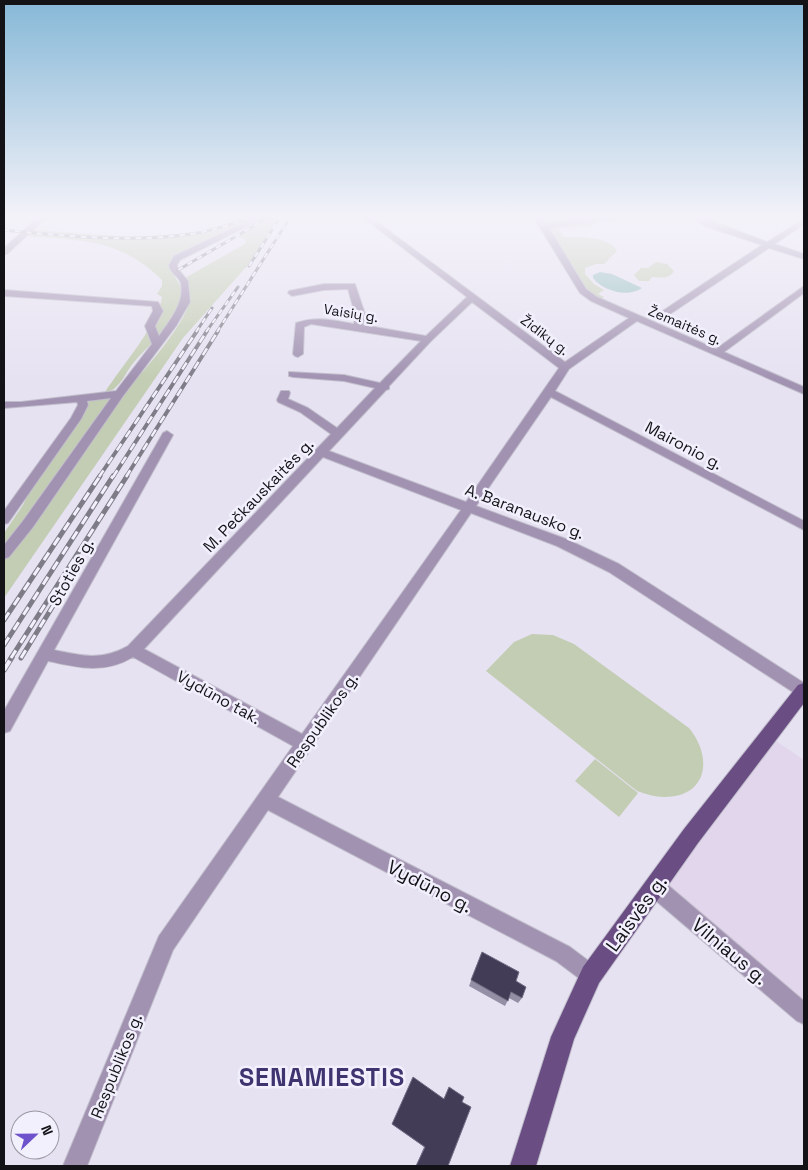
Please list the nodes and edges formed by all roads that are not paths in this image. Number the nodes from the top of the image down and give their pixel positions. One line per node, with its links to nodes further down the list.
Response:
1 (175, 271): 13 (street)
2 (437, 271): 8 (street, Židikų g.)
3 (571, 271): 10 (street, Žemaitės g.)
4 (731, 271): 9 (street)
5 (804, 289): 14 (street)
6 (292, 292): 11 (street)
7 (4, 294): 13 (street)
8 (472, 297): 12 (street, M. Pečkauskaitės g.); 16 (street, Židikų g.)
9 (664, 314)
10 (635, 318): 14 (street, Žemaitės g.); 16 (street, Respublikos g.)
11 (358, 328): 12 (street, Vaisių g.); 15 (street, Vaisių g.)
12 (428, 339): 18 (street, M. Pečkauskaitės g.)
13 (158, 344): 22 (street)
14 (717, 353): 19 (street, Žemaitės g.)
15 (298, 354)
16 (565, 367): 20 (street, Respublikos g.)
17 (293, 374): 18 (street)
18 (385, 387): 25 (street, M. Pečkauskaitės g.)
19 (804, 391)
20 (550, 392): 28 (street, Respublikos g.); 30 (street, Maironio g.)
21 (285, 393): 25 (street)
22 (119, 394): 23 (street); 31 (street)
23 (82, 398): 24 (street); 29 (street)
24 (4, 405)
25 (340, 434): 27 (street, M. Pečkauskaitės g.)
26 (167, 435): 33 (street, Stoties g.)
27 (323, 453): 28 (street, A. Baranausko g.); 32 (street, M. Pečkauskaitės g.)
28 (469, 508): 34 (street, A. Baranausko g.); 36 (street, Respublikos g.)
29 (4, 520)
30 (804, 526)
31 (4, 554)
32 (133, 650): 33 (street, M. Pečkauskaitės g.); 36 (street, Vydūno tak.)
33 (44, 654): 35 (street, Stoties g.)
34 (804, 691): 38 (main road, Laisvės g.)
35 (4, 726)
36 (305, 744): 37 (street, Respublikos g.)
37 (266, 800): 39 (street, Vydūno g.); 41 (street, Respublikos g.)
38 (655, 887): 39 (main road, Laisvės g.); 40 (street, Vilniaus g.)
39 (591, 976): 42 (main road, Laisvės g.)
40 (804, 1014)
41 (75, 1166)
42 (522, 1166)

